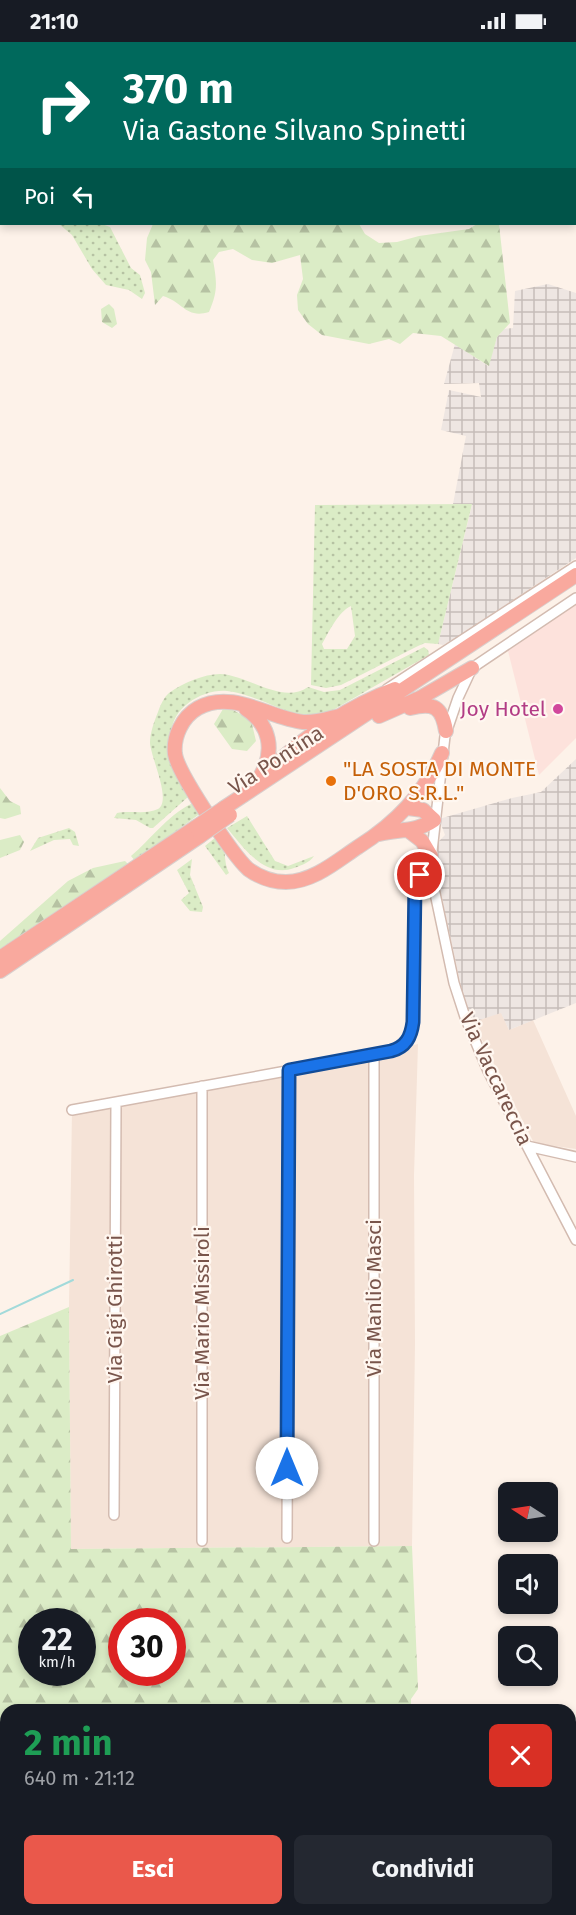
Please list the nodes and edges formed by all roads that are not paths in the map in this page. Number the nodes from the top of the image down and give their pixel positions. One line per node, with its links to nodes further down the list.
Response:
1 (576, 566): 7 (street)
2 (576, 575): 6 (highway, Via Pontina)
3 (576, 586): 10 (highway, Via Pontina)
4 (576, 598): 5 (street)
5 (472, 668): 10 (highway); 11 (street, Via Vaccareccia)
6 (420, 680): 7 (highway); 15 (highway, Via Pontina)
7 (369, 699): 9 (highway)
8 (236, 703): 9 (highway); 13 (highway); 19 (highway)
9 (339, 716): 13 (highway)
10 (379, 716): 11 (highway); 15 (highway, Via Pontina)
11 (446, 731): 12 (street, Via Vaccareccia)
12 (442, 753): 14 (highway); 16 (street, Via Vaccareccia)
13 (258, 780): 15 (highway)
14 (408, 808): 16 (highway); 19 (highway)
15 (227, 812): 17 (highway, Via Pontina, bridge)
16 (434, 820): 18 (highway); 20 (street, Via Vaccareccia)
17 (198, 831): 22 (highway, Via Pontina); 23 (highway, Via Pontina)
18 (409, 831): 19 (highway); 20 (highway)
19 (377, 834)
20 (431, 856): 21 (street, Via Vaccareccia)
21 (431, 872): 24 (street); 29 (street, Via Vaccareccia)
22 (0, 958)
23 (0, 971)
24 (374, 1055): 25 (street); 35 (street, Via Manlio Masci)
25 (289, 1070): 26 (street); 33 (street)
26 (202, 1086): 27 (street); 34 (street, Via Mario Missiroli)
27 (116, 1103): 28 (street); 32 (street, Via Gigi Ghirotti)
28 (72, 1110)
29 (527, 1146): 30 (street); 31 (street, Via Vaccareccia)
30 (576, 1157)
31 (576, 1240)
32 (114, 1515)
33 (287, 1538)
34 (202, 1541)
35 (374, 1541)

